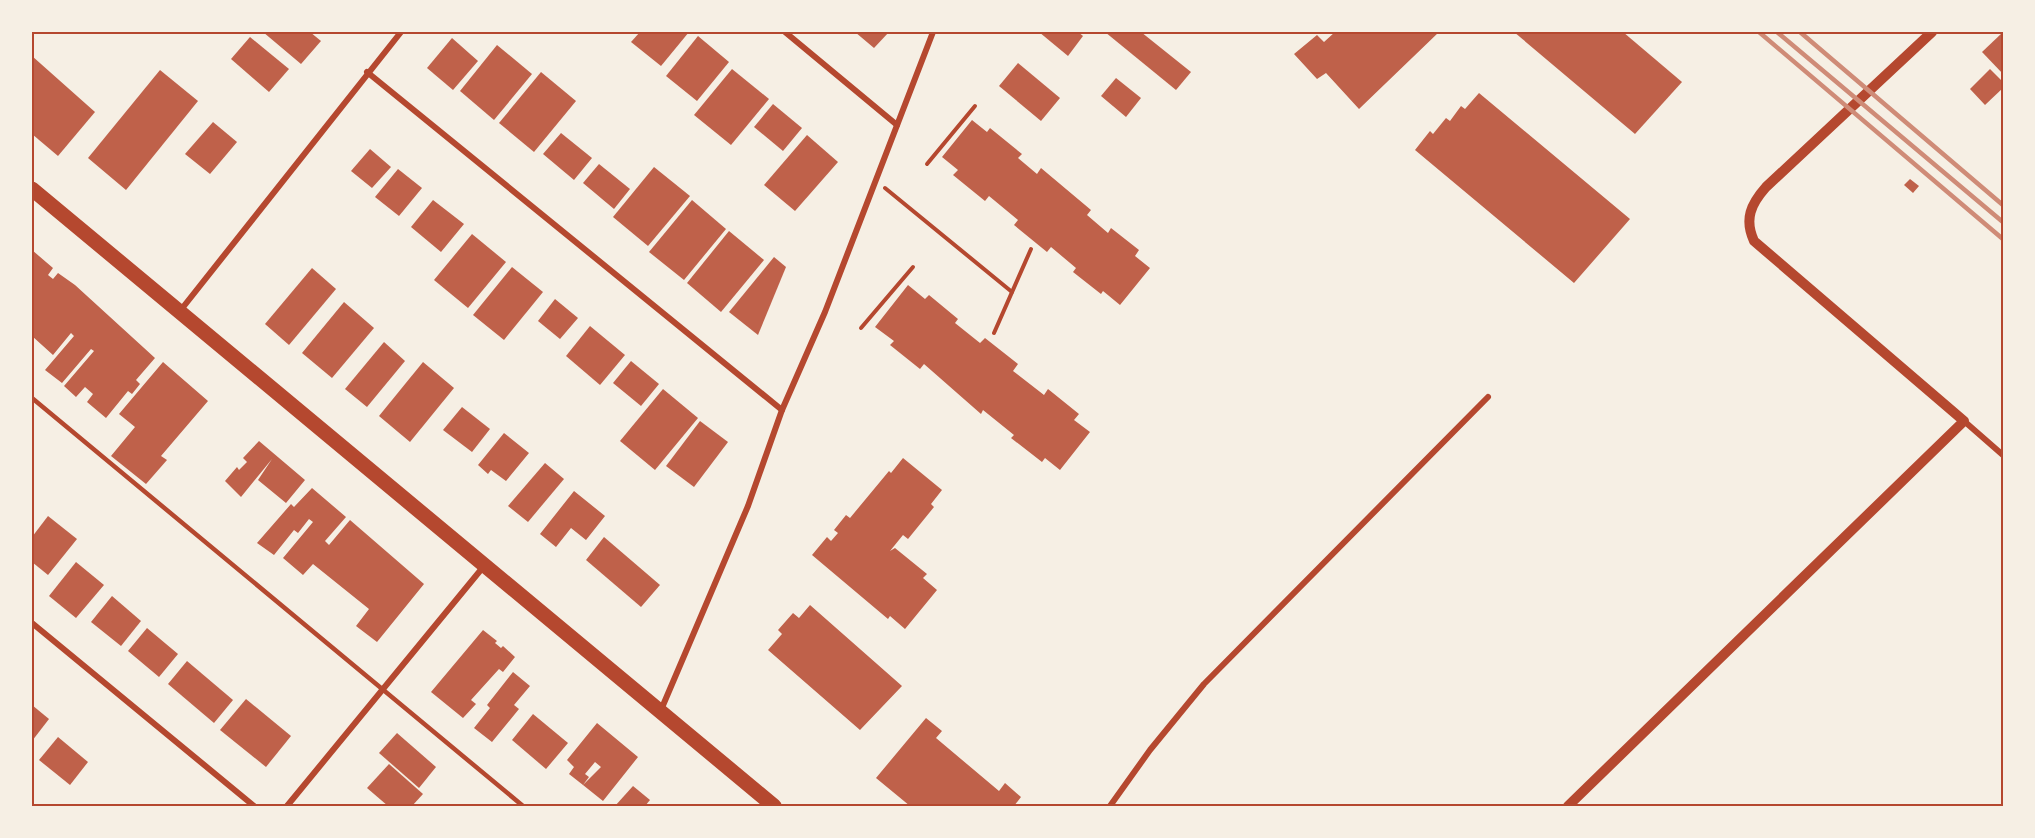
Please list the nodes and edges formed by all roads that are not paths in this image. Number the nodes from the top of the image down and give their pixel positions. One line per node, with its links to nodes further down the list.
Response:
1 (401, 32): 5 (street)
2 (785, 32): 6 (street)
3 (933, 32): 6 (street)
4 (1932, 32): 12 (street)
5 (367, 72): 8 (street); 11 (street)
6 (897, 125): 11 (street)
7 (32, 189): 8 (main road)
8 (180, 312): 14 (main road)
9 (1488, 396): 22 (street)
10 (32, 398): 16 (lane)
11 (782, 411): 17 (street)
12 (1964, 421): 13 (street); 23 (street)
13 (2004, 456)
14 (484, 565): 16 (street); 17 (main road)
15 (32, 623): 18 (street)
16 (383, 692): 19 (street); 20 (lane)
17 (660, 712): 21 (main road)
18 (254, 807)
19 (287, 807)
20 (523, 807)
21 (774, 807)
22 (1110, 807)
23 (1568, 807)

